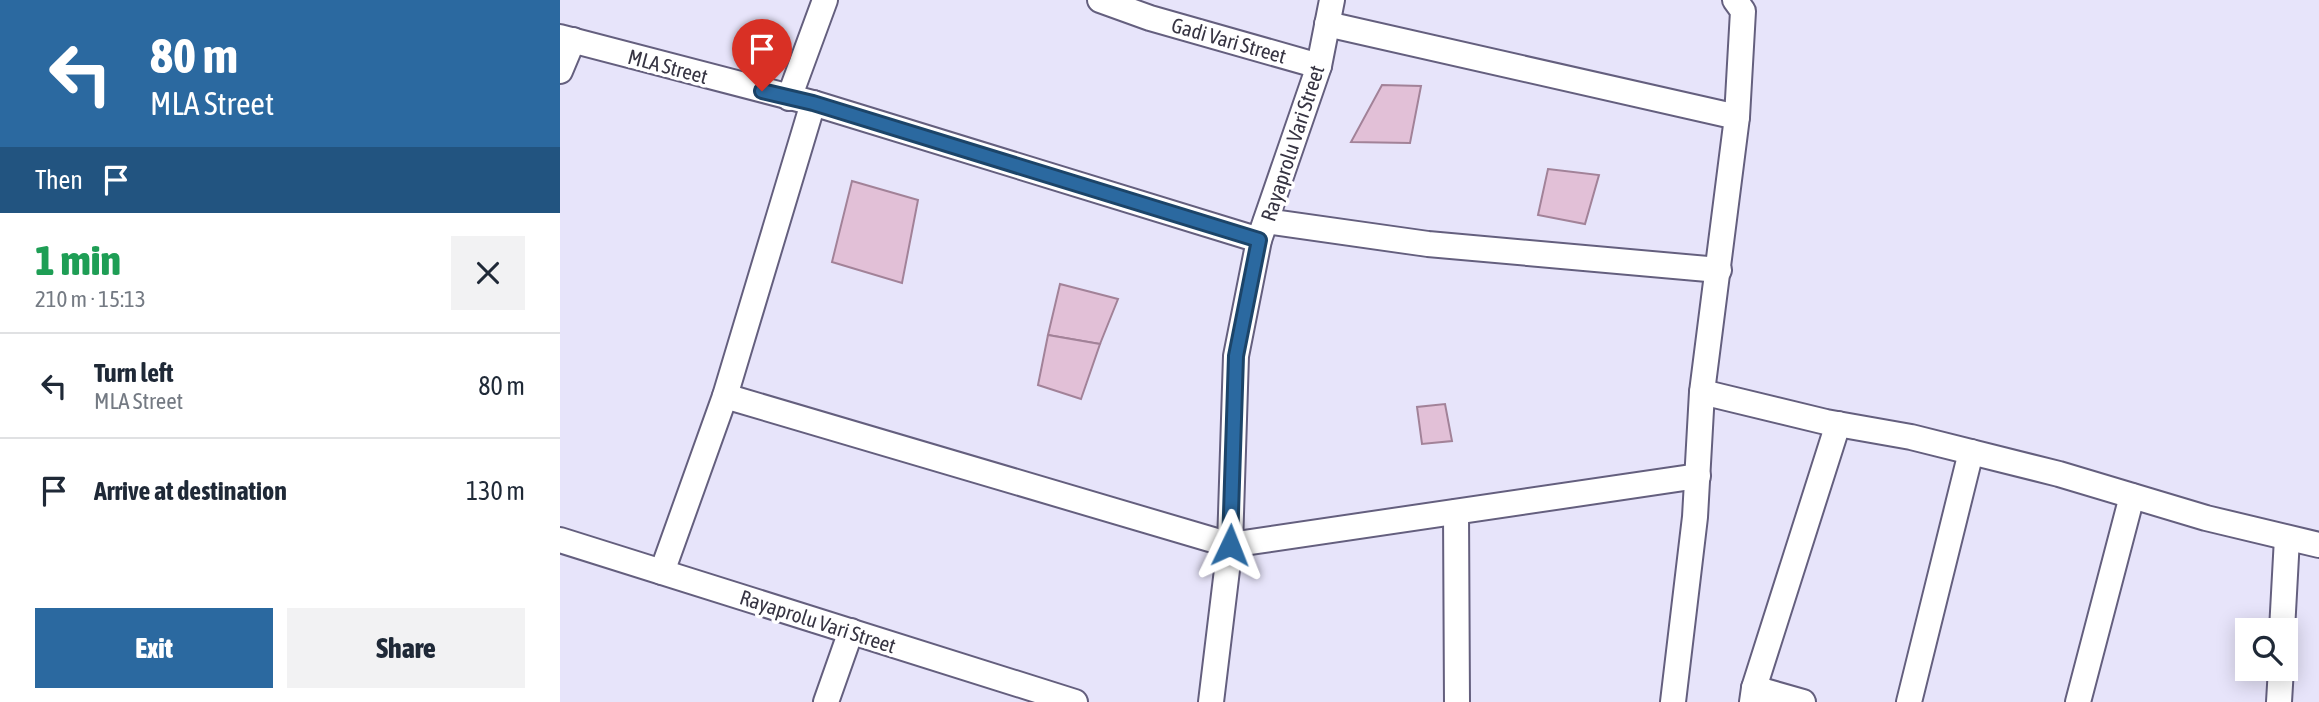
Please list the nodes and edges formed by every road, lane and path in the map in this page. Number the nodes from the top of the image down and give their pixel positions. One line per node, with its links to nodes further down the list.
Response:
1 (825, 0): 8 (street)
2 (1100, 0): 6 (street, Gadi Vari Street)
3 (1735, 0): 10 (street)
4 (1330, 12): 6 (street, Rayaprolu Vari Street); 10 (street)
5 (566, 38): 7 (street); 8 (street, MLA Street)
6 (1318, 66): 11 (street, Rayaprolu Vari Street)
7 (560, 71)
8 (789, 98): 9 (street, MLA Street)
9 (813, 103): 11 (street, MLA Street); 14 (street)
10 (1737, 117): 12 (street)
11 (1262, 231): 12 (street, MLA Street); 22 (street, Rayaprolu Vari Street)
12 (1719, 270): 13 (street)
13 (1702, 393): 15 (street); 17 (street)
14 (725, 396): 22 (street); 24 (street)
15 (1838, 424): 16 (street); 28 (street)
16 (1971, 452): 18 (street); 35 (street)
17 (1698, 476): 19 (street); 33 (street)
18 (2132, 495): 20 (street); 36 (street)
19 (1456, 512): 22 (street); 32 (street)
20 (2287, 538): 23 (street); 25 (street)
21 (560, 540): 24 (street, Rayaprolu Vari Street)
22 (1230, 545): 31 (street, Rayaprolu Vari Street)
23 (2319, 545)
24 (662, 572): 26 (street, Rayaprolu Vari Street)
25 (2283, 618)
26 (851, 631): 29 (street); 30 (street, Rayaprolu Vari Street)
27 (2280, 681): 37 (street)
28 (1753, 695): 34 (street)
29 (826, 702)
30 (1075, 702)
31 (1211, 702)
32 (1457, 702)
33 (1673, 702)
34 (1803, 702)
35 (1909, 702)
36 (2078, 702)
37 (2279, 702)

